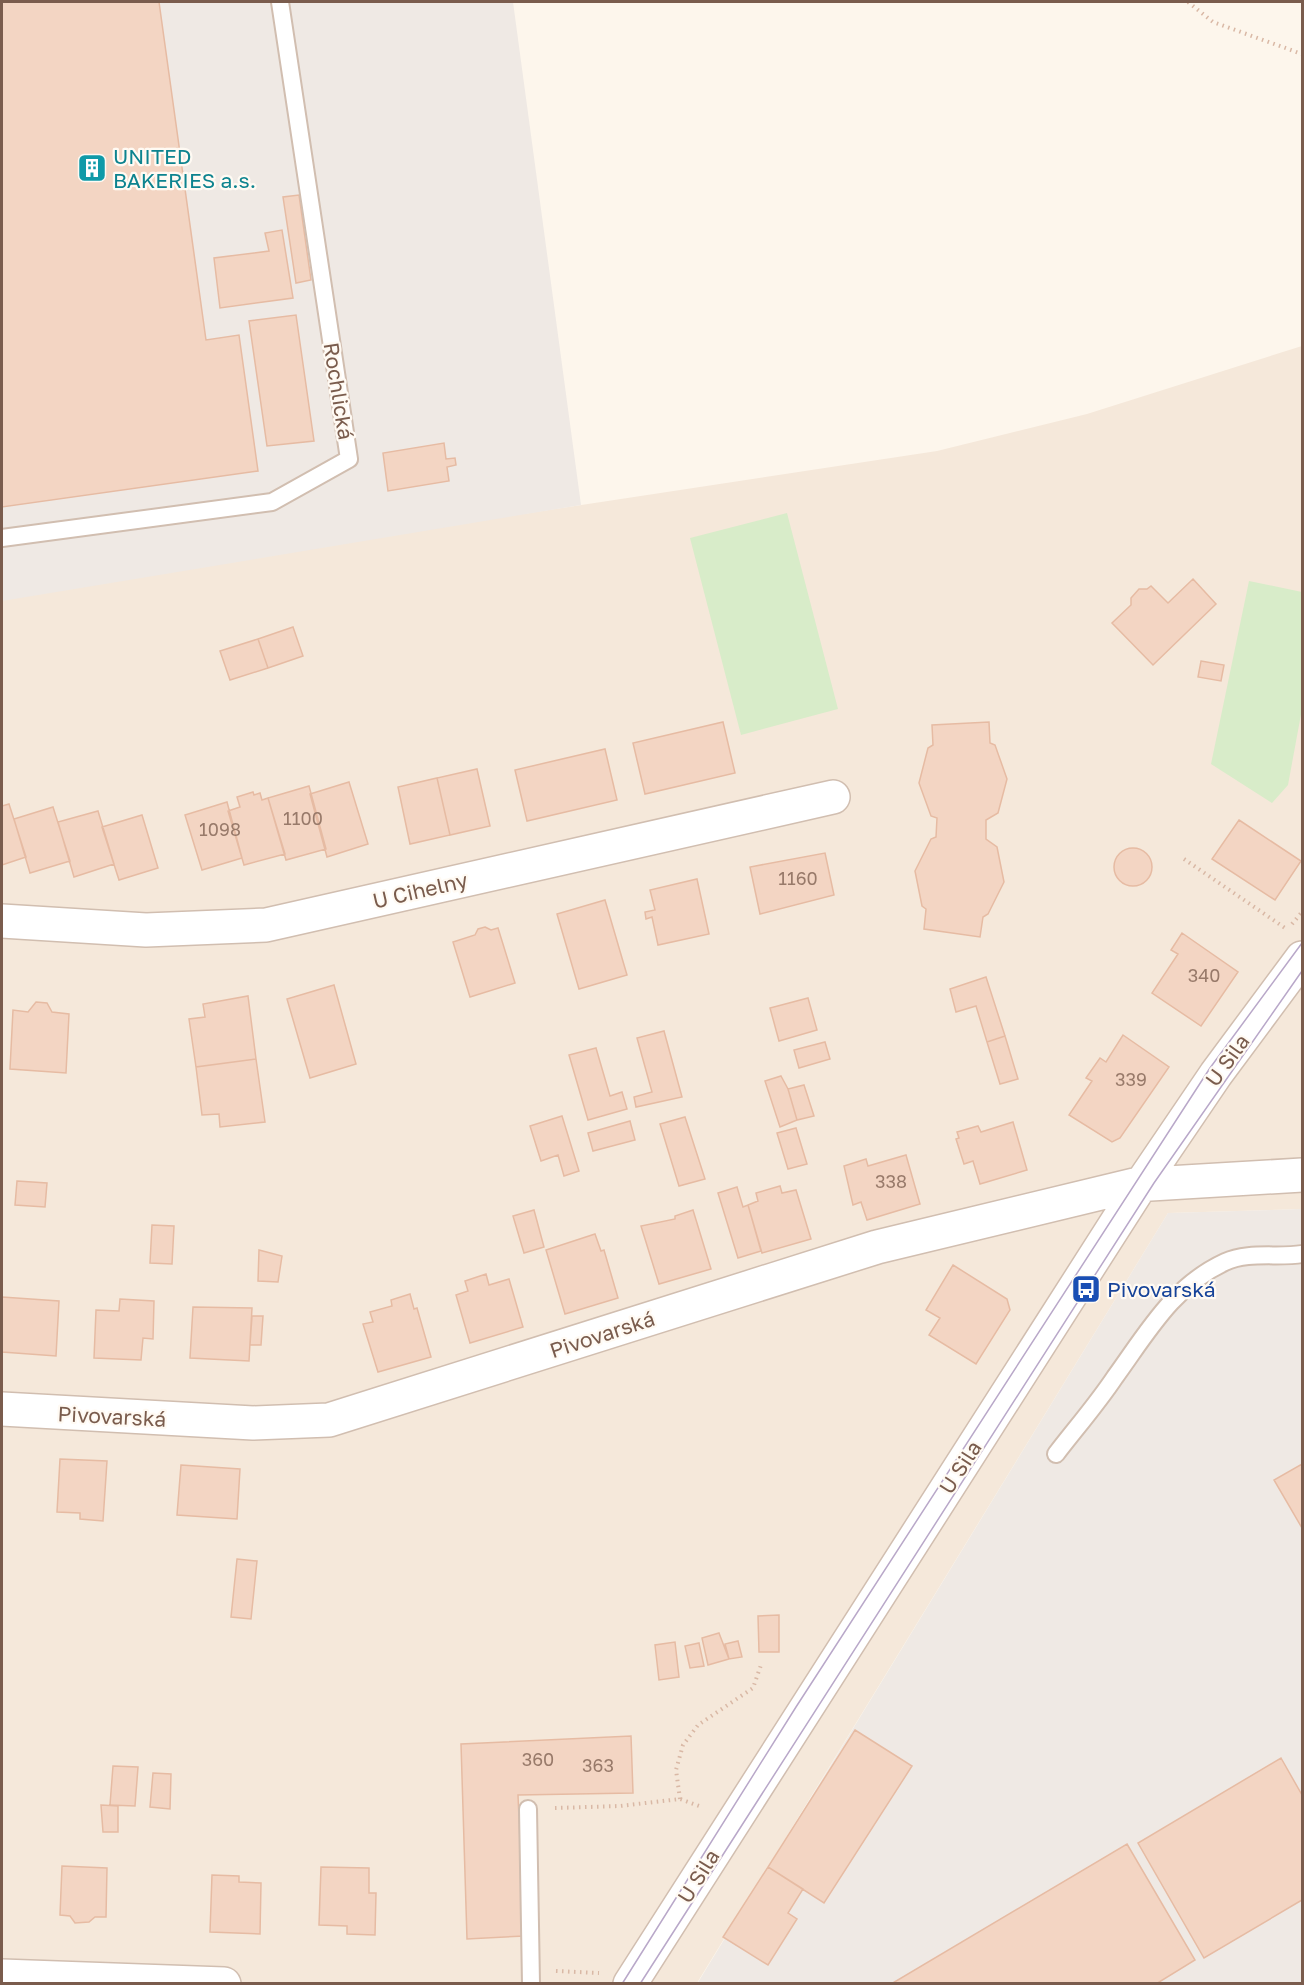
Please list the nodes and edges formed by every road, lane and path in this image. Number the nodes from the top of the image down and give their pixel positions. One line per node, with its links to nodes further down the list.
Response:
1 (280, 2): 4 (lane, Rochlická)
2 (1188, 2): 3 (path)
3 (1302, 54)
4 (2, 538)
5 (833, 797): 7 (street, U Cihelny)
6 (1184, 859): 8 (path)
7 (2, 921)
8 (1287, 929)
9 (1302, 958): 11 (street, U Sila)
10 (1302, 1175): 11 (street, Pivovarská)
11 (1140, 1186): 13 (street, Pivovarská); 18 (street, U Sila)
12 (1302, 1254): 14 (lane)
13 (2, 1409)
14 (1056, 1454)
15 (761, 1665): 16 (path)
16 (680, 1799): 17 (path); 18 (path)
17 (528, 1809): 20 (lane)
18 (732, 1821): 21 (street, U Sila)
19 (2, 1976): 22 (street)
20 (530, 1977): 21 (path)
21 (618, 1978)
22 (224, 1983)

